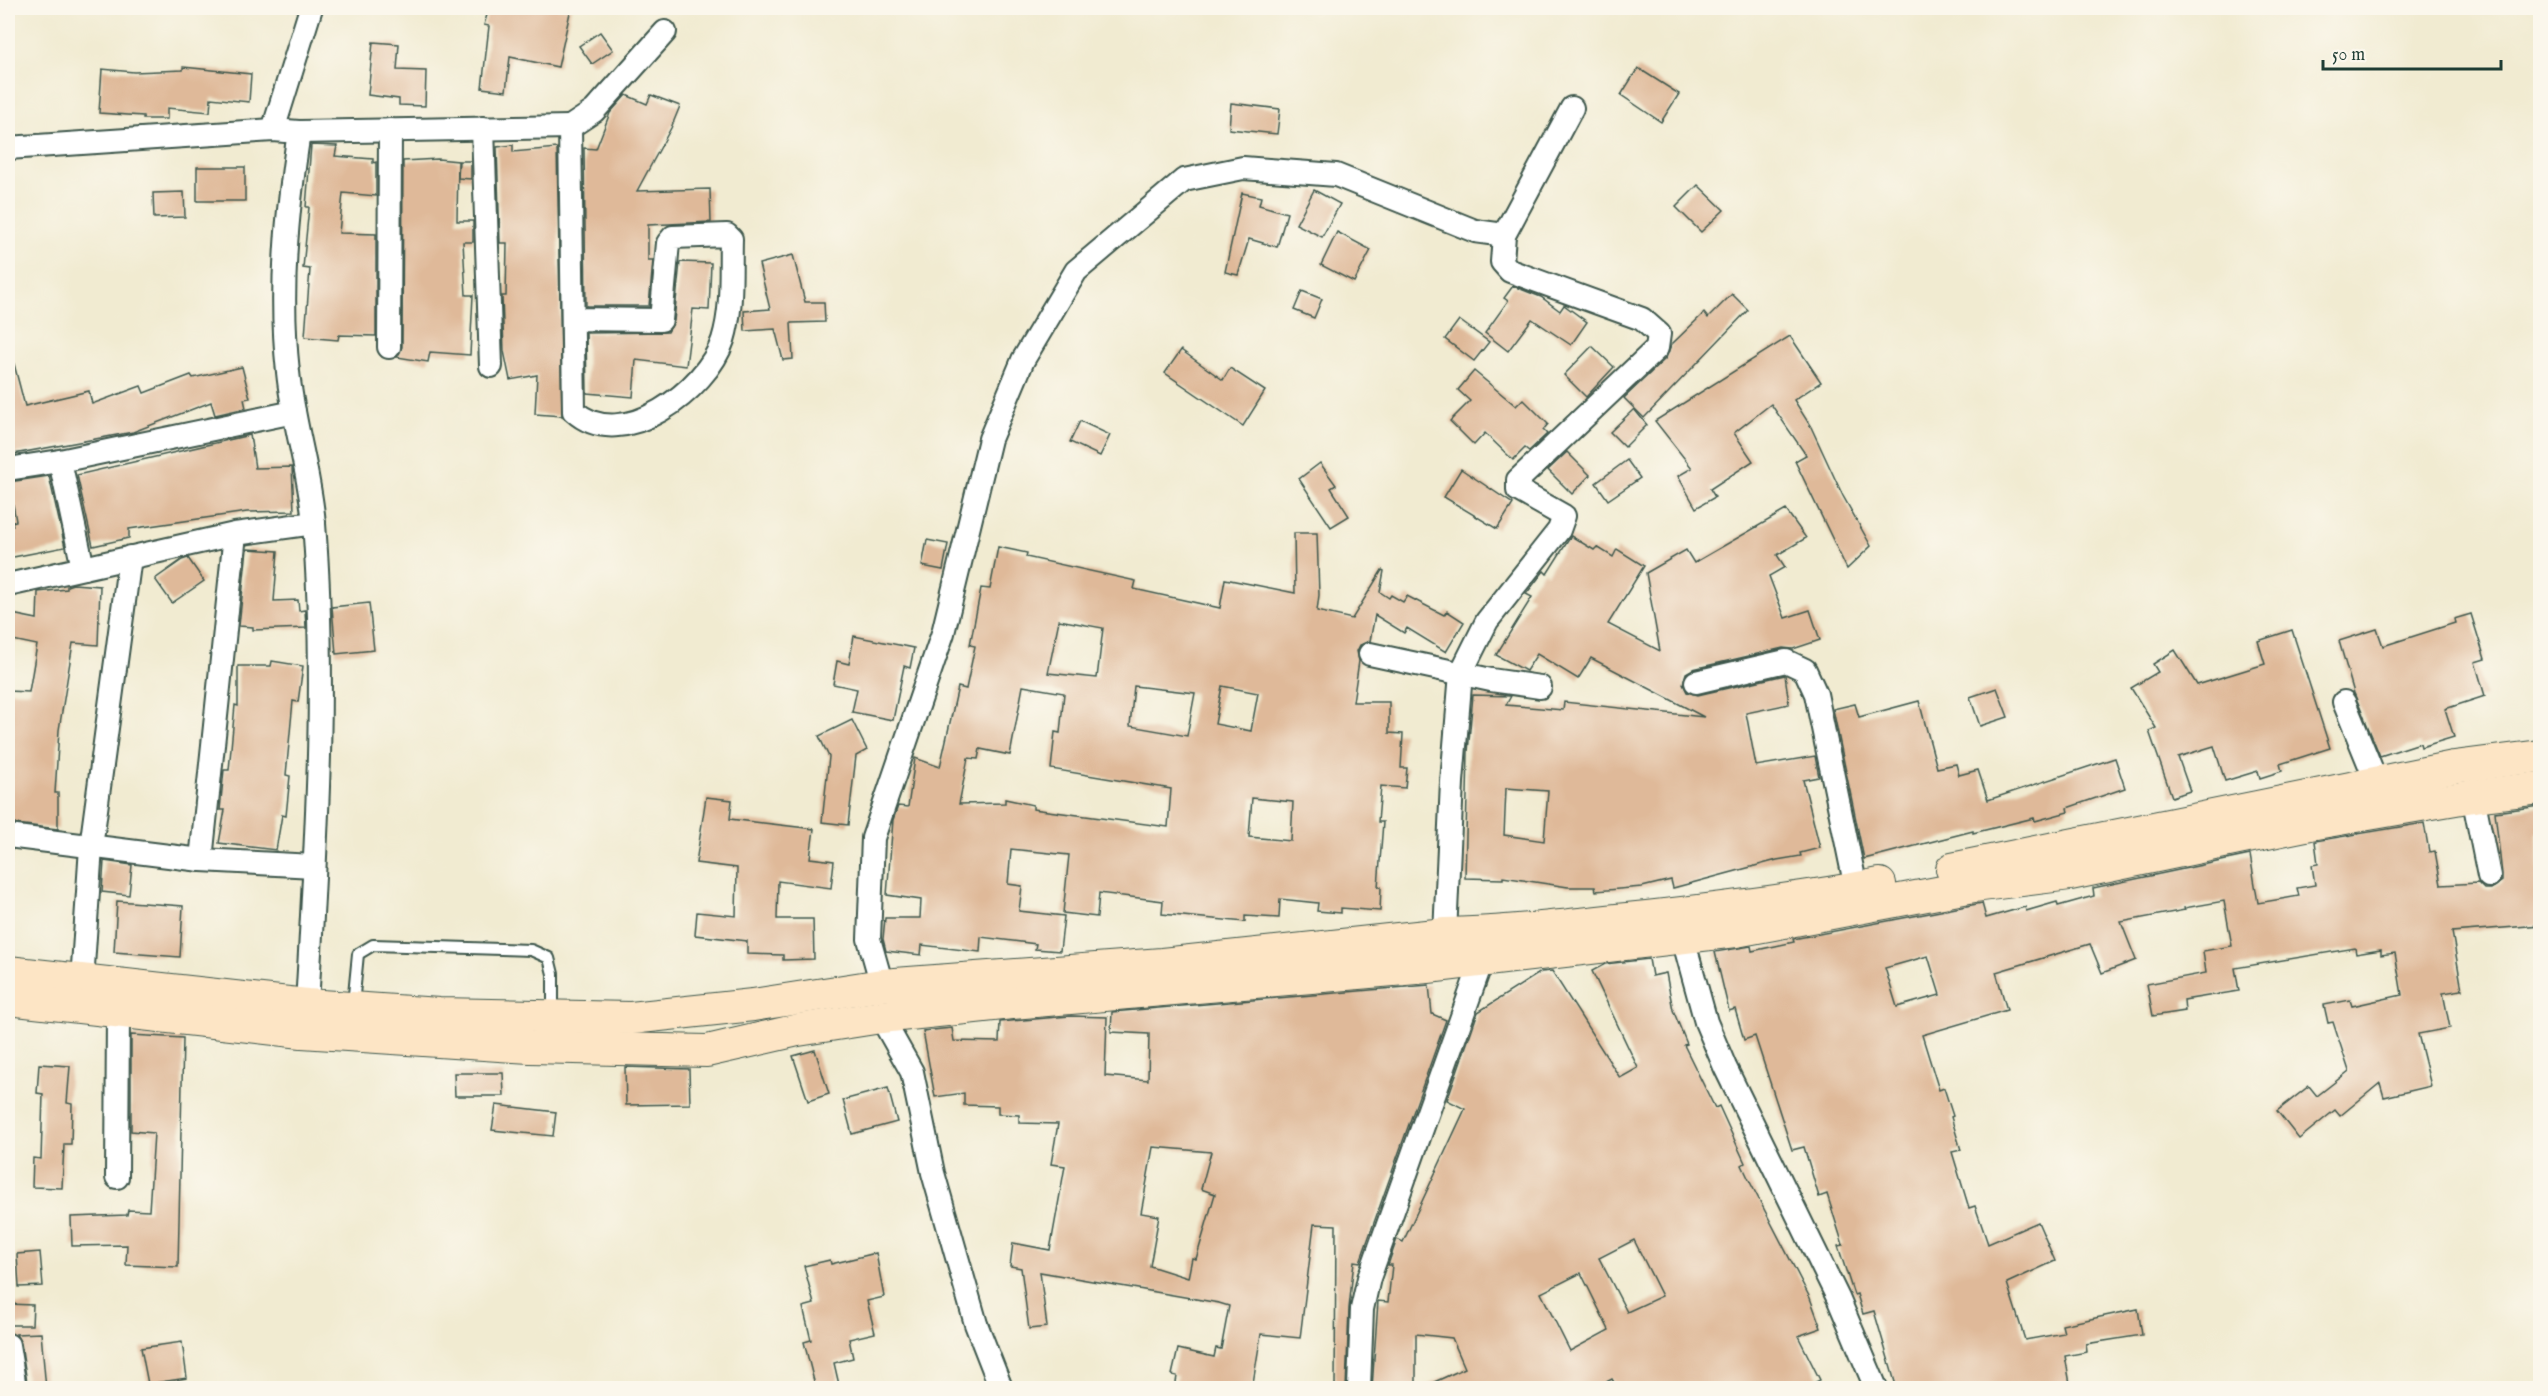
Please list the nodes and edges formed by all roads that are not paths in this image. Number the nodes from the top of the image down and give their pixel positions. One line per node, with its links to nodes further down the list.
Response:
1 (311, 8): 6 (street)
2 (665, 32): 4 (street)
3 (1572, 108): 10 (street)
4 (570, 127): 5 (street); 11 (street)
5 (483, 128): 7 (street); 13 (street)
6 (273, 130): 8 (street); 9 (street)
7 (390, 130): 8 (street); 12 (street)
8 (299, 132): 14 (street)
9 (8, 148)
10 (1504, 235): 23 (street); 42 (street)
11 (573, 319): 11 (street)
12 (389, 347)
13 (491, 366)
14 (294, 412): 15 (street); 17 (street)
15 (60, 461): 16 (street); 20 (street)
16 (8, 470)
17 (314, 523): 18 (street); 35 (street)
18 (235, 534): 19 (street); 34 (street)
19 (130, 557): 20 (street); 33 (street)
20 (83, 568): 21 (street)
21 (8, 585)
22 (1370, 654): 23 (street)
23 (1461, 674): 25 (street); 39 (street)
24 (1696, 682): 37 (street)
25 (1540, 687)
26 (2344, 702): 28 (street)
27 (2541, 756): 28 (main road)
28 (2377, 783): 31 (main road)
29 (2541, 788): 30 (main road)
30 (2473, 796): 31 (main road); 36 (street)
31 (2307, 812): 37 (main road); 38 (main road)
32 (8, 836): 33 (street)
33 (91, 847): 34 (street); 43 (street)
34 (201, 860): 35 (street)
35 (314, 866): 45 (street)
36 (2489, 876)
37 (1856, 888): 38 (main road)
38 (1680, 926): 40 (main road); 55 (street)
39 (1445, 934): 40 (main road); 42 (main road)
40 (1487, 947): 48 (main road); 54 (street)
41 (8, 972): 43 (main road)
42 (882, 985): 49 (main road)
43 (81, 995): 44 (main road); 45 (main road); 47 (main road)
44 (8, 999)
45 (307, 1005): 46 (main road)
46 (353, 1008): 49 (main road); 49 (lane)
47 (118, 1013): 49 (main road); 50 (street)
48 (881, 1017): 49 (main road); 53 (street)
49 (537, 1027)
50 (117, 1177)
51 (8, 1345): 52 (street)
52 (15, 1389)
53 (1001, 1389)
54 (1359, 1389)
55 (1876, 1389)

